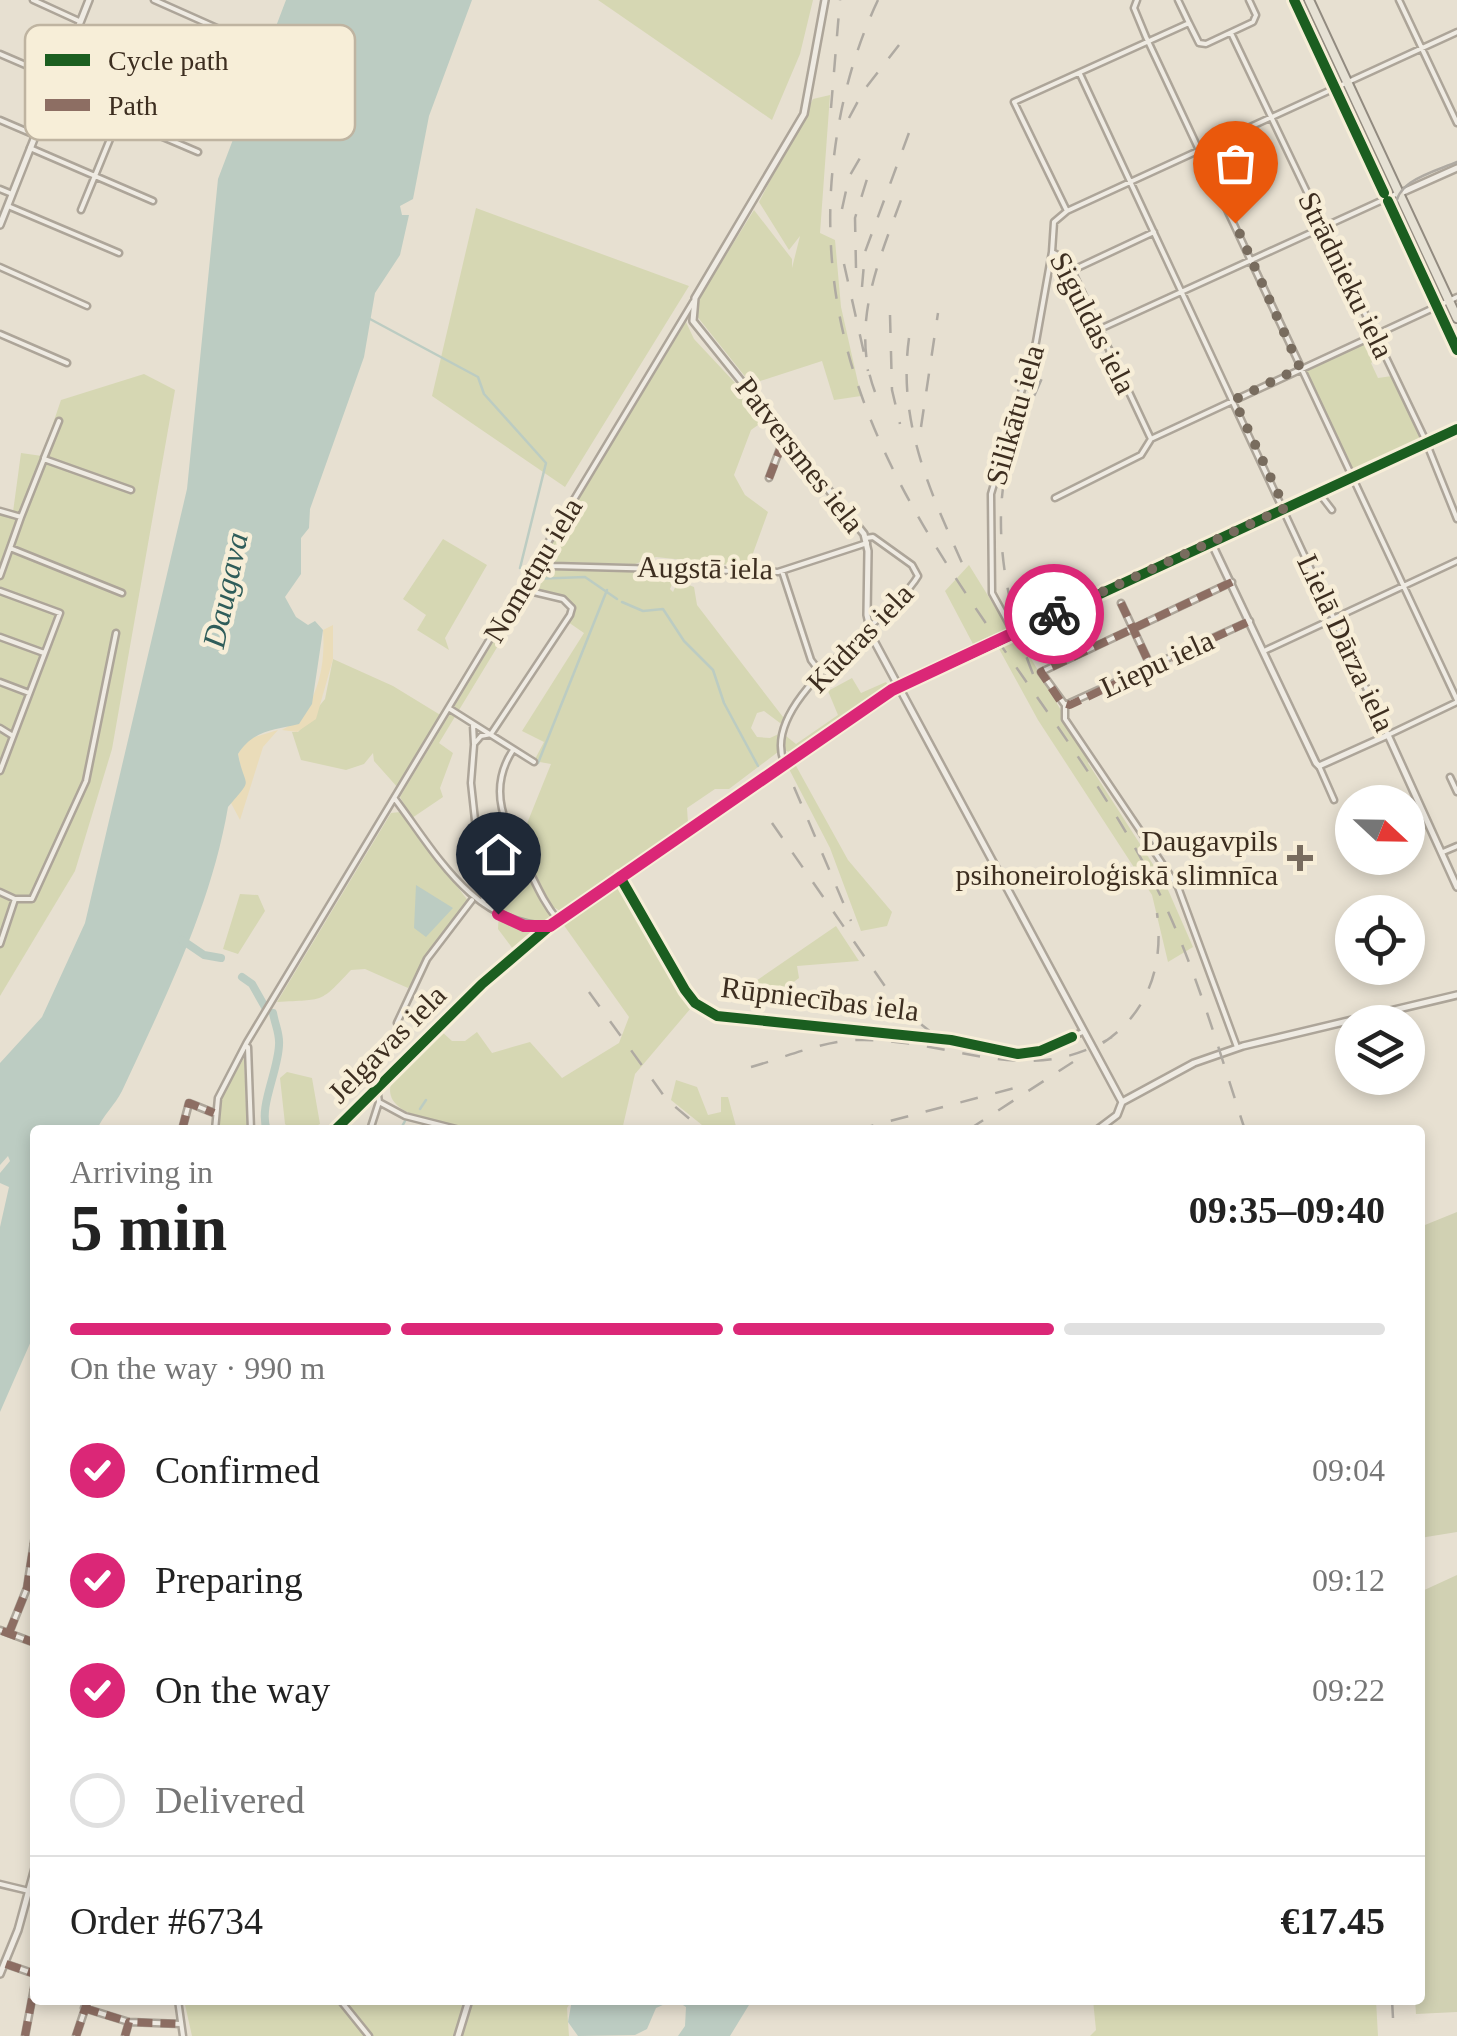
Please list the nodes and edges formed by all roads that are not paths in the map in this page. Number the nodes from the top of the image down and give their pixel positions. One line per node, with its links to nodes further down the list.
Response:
1 (34, 0): 10 (street)
2 (89, 0): 10 (street)
3 (154, 0): 13 (street)
4 (825, 0): 51 (street, Nometņu iela)
5 (1178, 0): 11 (street)
6 (1249, 0): 15 (street)
7 (1309, 0): 21 (main road)
8 (1400, 0): 17 (street)
9 (1135, 2): 16 (street)
10 (80, 22): 12 (street)
11 (1189, 23): 15 (street); 16 (street)
12 (79, 25)
13 (210, 25)
14 (1457, 32): 17 (street)
15 (1231, 33): 22 (street, Strādnieku iela)
16 (1149, 42): 20 (street); 30 (street)
17 (1422, 48): 21 (street); 24 (street)
18 (0, 54): 19 (street)
19 (25, 65)
20 (1080, 74): 34 (street, Lielā Dārza iela); 41 (street, Siguldas iela)
21 (1348, 82): 22 (street); 37 (main road)
22 (1270, 118): 30 (street); 43 (street, Strādnieku iela)
23 (0, 120): 25 (street)
24 (1457, 123)
25 (25, 131)
26 (33, 140): 29 (street)
27 (110, 140): 33 (street)
28 (168, 140): 31 (street)
29 (30, 148): 33 (street); 36 (street)
30 (1200, 150): 34 (street); 47 (street)
31 (198, 152)
32 (1457, 168): 37 (street)
33 (96, 176): 38 (street); 40 (street)
34 (1130, 182): 41 (street); 44 (street, Lielā Dārza iela)
35 (0, 189): 36 (street)
36 (12, 194): 39 (street)
37 (1399, 194): 43 (street); 52 (main road)
38 (152, 201)
39 (8, 206): 42 (street); 46 (street)
40 (81, 210)
41 (1067, 211): 45 (street, Siguldas iela)
42 (0, 225)
43 (1321, 226): 47 (street); 57 (street, Strādnieku iela)
44 (1154, 232): 49 (street); 50 (street, Lielā Dārza iela)
45 (1052, 252): 49 (street, Siguldas iela); 95 (street, Silikātu iela)
46 (119, 253)
47 (1251, 259): 50 (street); 59 (street)
48 (0, 267): 53 (street)
49 (1072, 270): 55 (street, Siguldas iela)
50 (1182, 292): 55 (street); 60 (street, Lielā Dārza iela)
51 (695, 298): 63 (street, Patversmes iela); 81 (street, Nometņu iela)
52 (1453, 299): 54 (main road); 57 (street)
53 (88, 306)
54 (1457, 318)
55 (1100, 329): 64 (street, Siguldas iela)
56 (0, 334): 58 (street)
57 (1375, 334): 59 (street); 65 (street, Strādnieku iela)
58 (67, 363)
59 (1300, 368): 60 (street); 67 (street)
60 (1234, 400): 64 (street); 72 (street, Lielā Dārza iela)
61 (59, 421): 66 (street)
62 (1457, 428): 65 (street, Jelgavas iela)
63 (786, 434): 68 (street); 77 (street, Patversmes iela)
64 (1151, 439): 71 (street)
65 (1425, 444): 67 (street, Jelgavas iela); 76 (street, Strādnieku iela)
66 (44, 458): 69 (street); 75 (street)
67 (1352, 477): 72 (street, Jelgavas iela); 85 (street)
68 (769, 478)
69 (131, 490)
70 (1322, 497): 73 (street)
71 (1054, 498)
72 (1285, 508): 78 (street, Jelgavas iela); 90 (street, Lielā Dārza iela)
73 (1332, 510)
74 (0, 511): 75 (street)
75 (22, 518): 79 (street)
76 (1457, 518)
77 (867, 541): 82 (street, Augstā iela); 92 (street, Patversmes iela); 92 (street, Kūdras iela)
78 (1211, 542): 84 (street); 95 (street, Jelgavas iela)
79 (10, 548): 83 (street); 88 (street)
80 (1457, 560): 85 (street)
81 (538, 561): 82 (street, Augstā iela); 86 (street, Nometņu iela)
82 (782, 571): 100 (street)
83 (0, 576)
84 (1232, 582): 91 (street); 93 (street)
85 (1403, 585): 90 (street); 104 (street)
86 (521, 589): 106 (street, Nometņu iela); 109 (street)
87 (0, 590): 98 (street)
88 (122, 593)
89 (1121, 603): 93 (street)
90 (1334, 616): 97 (street); 110 (street, Lielā Dārza iela)
91 (1250, 620): 97 (street); 99 (street, Liepu iela)
92 (869, 626): 100 (street, Kūdras iela); 102 (street)
93 (1133, 628): 99 (street); 105 (street)
94 (116, 633): 130 (street)
95 (1014, 633): 102 (street, Jelgavas iela)
96 (0, 637): 98 (street)
97 (1264, 650): 118 (street)
98 (44, 653): 103 (street)
99 (1151, 667): 105 (street, Liepu iela)
100 (820, 672): 117 (street, Kūdras iela)
101 (0, 682): 103 (street)
102 (899, 686): 117 (street, Jelgavas iela); 137 (street)
103 (29, 693): 111 (street)
104 (1457, 701): 110 (street)
105 (1065, 706): 139 (street)
106 (450, 709): 107 (street); 122 (street, Nometņu iela)
107 (473, 724): 109 (street); 112 (street)
108 (0, 728): 111 (street)
109 (491, 734): 112 (street); 114 (street)
110 (1388, 735): 118 (street); 125 (street, Lielā Dārza iela)
111 (14, 736): 115 (street)
112 (474, 744): 131 (street)
113 (0, 748): 115 (street)
114 (512, 750): 116 (street); 132 (street)
115 (8, 751): 119 (street)
116 (534, 762)
117 (784, 762): 126 (street, Jelgavas iela)
118 (1319, 766): 123 (street)
119 (0, 771)
120 (1450, 777): 121 (street)
121 (1457, 792)
122 (395, 799): 129 (street); 138 (street, Nometņu iela)
123 (1334, 800)
124 (1457, 846): 125 (street)
125 (1442, 853): 127 (street, Lielā Dārza iela)
126 (620, 876): 132 (street, Jelgavas iela); 137 (street, Rūpniecības iela)
127 (1457, 887)
128 (0, 892): 130 (street)
129 (473, 898): 131 (street); 136 (street)
130 (15, 899): 134 (street)
131 (484, 904): 133 (street)
132 (558, 920): 133 (street, Jelgavas iela)
133 (550, 926): 140 (street, Jelgavas iela)
134 (1, 941)
135 (1457, 995): 139 (street)
136 (397, 1023)
137 (1083, 1032): 142 (street)
138 (248, 1042): 143 (street, Nometņu iela); 146 (street)
139 (1237, 1048): 142 (street)
140 (377, 1088): 141 (street); 147 (street, Jelgavas iela)
141 (379, 1102): 148 (street); 149 (street)
142 (1122, 1102): 150 (street)
143 (214, 1113): 144 (street); 145 (street, Nometņu iela)
144 (183, 1125)
145 (215, 1125)
146 (251, 1125)
147 (340, 1125)
148 (372, 1125)
149 (440, 1125)
150 (1104, 1125)
151 (30, 1568): 152 (street)
152 (27, 1588): 153 (street); 155 (street)
153 (30, 1588)
154 (0, 1630): 155 (street)
155 (10, 1633): 156 (street)
156 (30, 1641)
157 (0, 1884): 159 (street)
158 (30, 1887): 159 (street)
159 (29, 1891): 160 (street)
160 (4, 1960): 161 (street); 162 (street)
161 (30, 1972)
162 (0, 1974)
163 (31, 2005): 171 (street)
164 (86, 2005): 168 (street)
165 (179, 2005): 170 (street)
166 (344, 2005): 175 (street)
167 (467, 2005): 176 (street)
168 (84, 2008): 169 (street); 172 (street)
169 (129, 2022): 170 (street); 173 (street)
170 (182, 2024): 174 (street)
171 (25, 2036)
172 (76, 2036)
173 (125, 2036)
174 (183, 2036)
175 (370, 2036)
176 (458, 2036)

